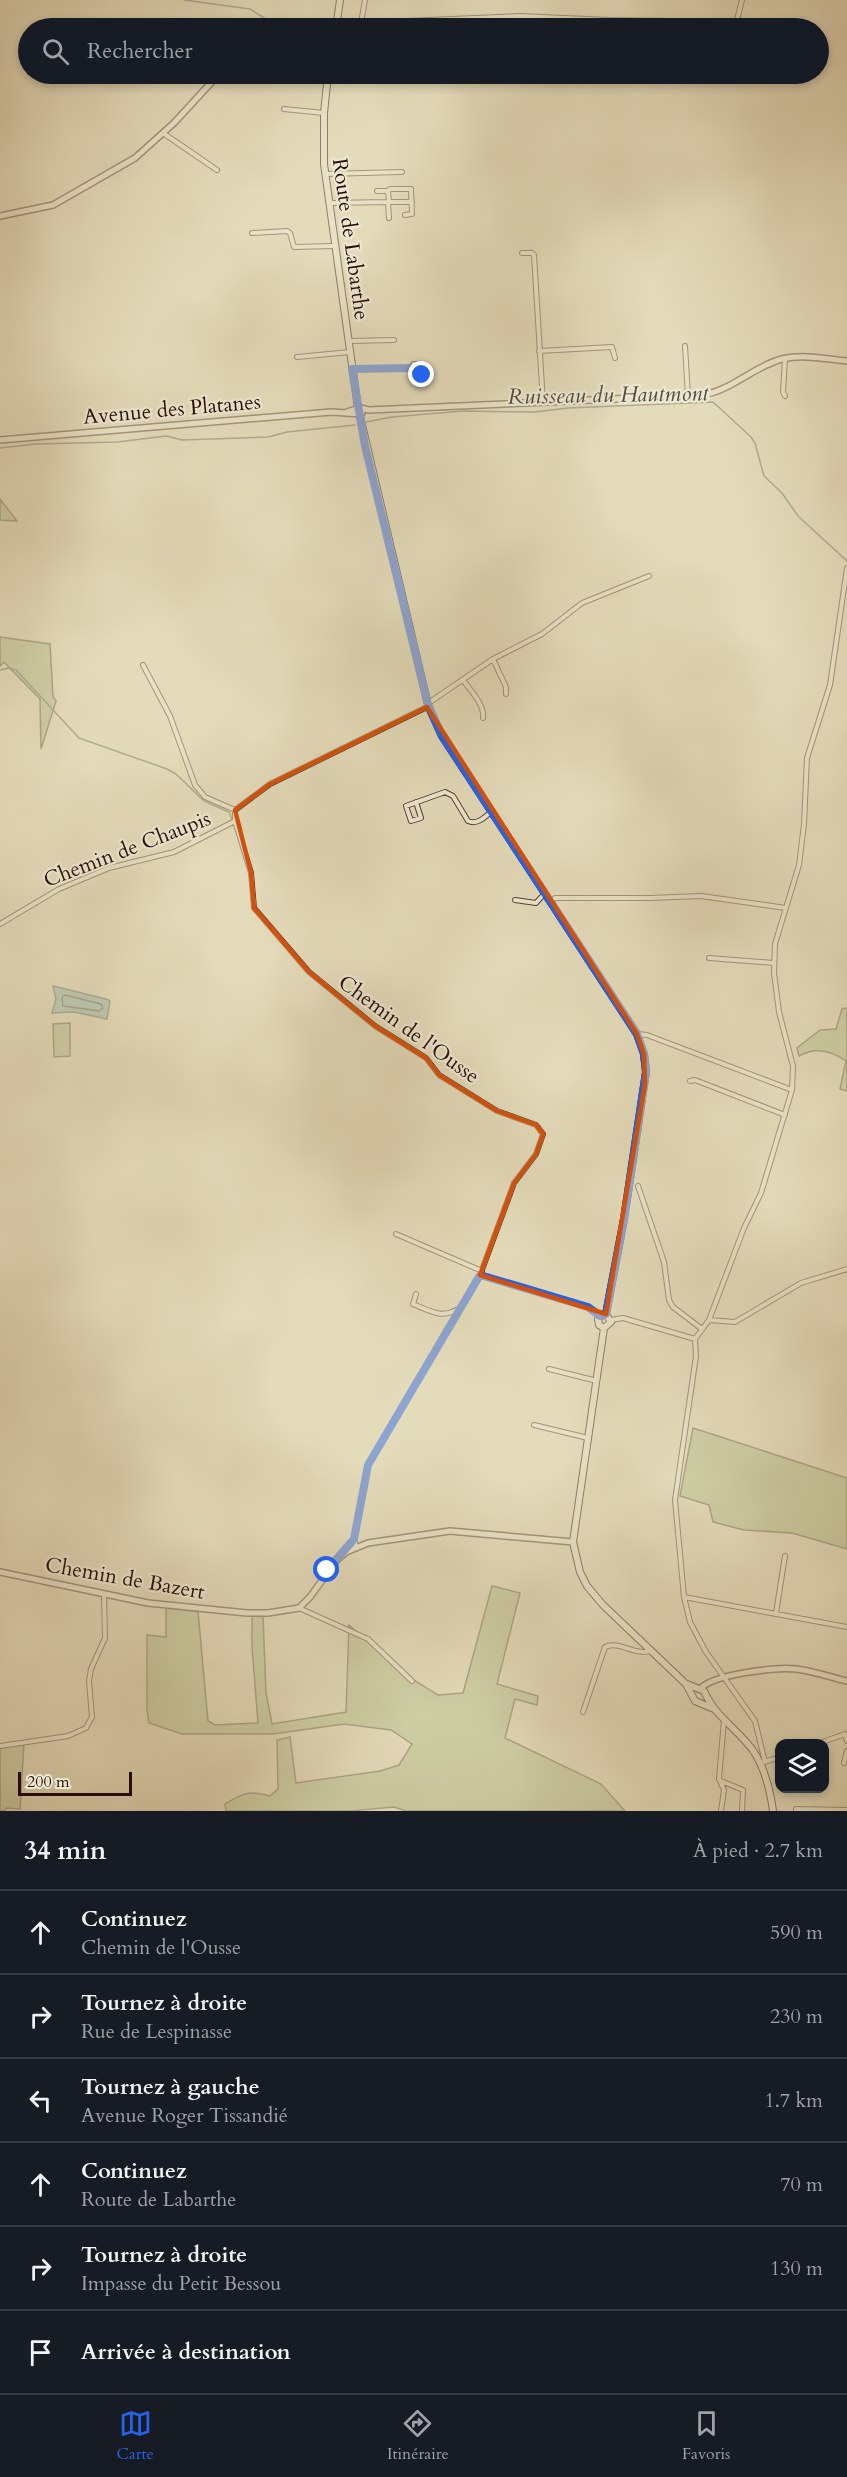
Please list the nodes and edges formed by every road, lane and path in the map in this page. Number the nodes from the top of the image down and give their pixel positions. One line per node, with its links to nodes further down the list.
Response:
1 (340, 0): 4 (main road)
2 (364, 0): 5 (street)
3 (742, 0): 8 (street)
4 (337, 18)
5 (361, 18)
6 (463, 18): 7 (street)
7 (567, 18)
8 (738, 18)
9 (210, 84): 13 (street)
10 (327, 84): 12 (main road, Route de Labarthe)
11 (284, 109): 12 (street)
12 (324, 113): 16 (main road, Route de Labarthe)
13 (163, 133): 14 (street); 23 (street)
14 (217, 170)
15 (402, 172): 16 (street)
16 (324, 174): 21 (main road, Route de Labarthe)
17 (377, 191): 18 (street)
18 (388, 191): 19 (street); 20 (street)
19 (389, 202): 20 (street); 21 (street); 24 (street)
20 (412, 202): 22 (street)
21 (328, 203): 26 (main road, Route de Labarthe)
22 (405, 215)
23 (0, 216)
24 (389, 218)
25 (252, 233): 26 (street)
26 (334, 246): 29 (main road, Route de Labarthe)
27 (522, 253): 31 (street)
28 (394, 340): 29 (street)
29 (348, 341): 32 (main road, Route de Labarthe)
30 (685, 346): 39 (street)
31 (539, 351): 34 (street); 41 (street)
32 (350, 352): 33 (street); 38 (main road, Route de Labarthe)
33 (297, 357)
34 (615, 358)
35 (785, 358): 36 (street); 39 (street); 40 (street)
36 (847, 361)
37 (412, 368): 38 (street)
38 (352, 369): 42 (main road, Route de Labarthe)
39 (688, 396): 41 (street)
40 (785, 396)
41 (543, 403): 42 (street)
42 (358, 411): 43 (street, Avenue des Platanes); 50 (main road, Route de Labarthe)
43 (0, 440)
44 (847, 568): 59 (street)
45 (649, 576): 46 (street)
46 (493, 659): 48 (street); 49 (street)
47 (143, 665): 53 (street)
48 (463, 680): 50 (street); 51 (street)
49 (506, 694)
50 (428, 705): 53 (street); 54 (main road, Route de Labarthe)
51 (483, 718)
52 (416, 802): 52 (street); 54 (street)
53 (235, 810): 55 (street, Chemin de l'Ousse)
54 (492, 812): 56 (main road, Route de Labarthe)
55 (235, 821): 60 (street, Chemin de Chaupis); 70 (street, Chemin de l'Ousse)
56 (545, 892): 57 (street); 58 (main road, Route de Labarthe)
57 (515, 900)
58 (551, 901): 59 (street); 63 (main road, Route de Labarthe)
59 (786, 908): 62 (street)
60 (0, 924)
61 (709, 958): 62 (street)
62 (774, 963): 65 (street)
63 (637, 1034): 65 (street); 73 (main road, Route de Labarthe)
64 (690, 1081): 66 (street)
65 (792, 1090): 66 (street)
66 (785, 1115): 74 (street)
67 (638, 1186): 76 (street)
68 (396, 1234): 70 (street)
69 (847, 1269): 74 (street)
70 (481, 1273): 72 (street, Chemin de l'Ousse); 73 (street)
71 (416, 1294): 72 (street)
72 (461, 1307): 82 (street, Chemin de l'Ousse)
73 (606, 1317): 75 (main road); 75 (main road); 77 (street)
74 (709, 1320): 76 (street)
75 (604, 1328): 79 (main road)
76 (702, 1329): 77 (street)
77 (695, 1338): 89 (street)
78 (549, 1369): 79 (street)
79 (597, 1381): 81 (main road)
80 (534, 1425): 81 (street)
81 (588, 1438): 83 (main road)
82 (354, 1539): 84 (street, Chemin de l'Ousse); 85 (street, Chemin de l'Ousse)
83 (573, 1542): 84 (street); 93 (main road)
84 (356, 1547): 85 (street)
85 (344, 1553): 90 (street)
86 (785, 1556): 91 (street)
87 (0, 1572): 88 (street, Chemin de Bazert)
88 (104, 1595): 90 (street, Chemin de Bazert); 106 (street)
89 (684, 1597): 91 (street); 94 (street)
90 (299, 1608): 96 (street)
91 (776, 1613): 92 (street)
92 (847, 1627)
93 (650, 1650): 97 (main road); 102 (street)
94 (726, 1678): 95 (street); 98 (street); 109 (street)
95 (847, 1681)
96 (412, 1682)
97 (686, 1684): 98 (main road); 99 (main road)
98 (702, 1691): 99 (main road); 100 (main road); 101 (main road)
99 (692, 1695): 100 (main road)
100 (699, 1702): 101 (main road)
101 (714, 1709): 103 (main road)
102 (583, 1712)
103 (724, 1720): 109 (main road); 111 (street)
104 (829, 1739): 105 (street)
105 (847, 1741)
106 (0, 1746)
107 (847, 1751): 110 (street)
108 (775, 1759): 109 (street)
109 (763, 1763): 115 (main road)
110 (844, 1763)
111 (721, 1781): 113 (street); 114 (street)
112 (847, 1810): 116 (street)
113 (721, 1811)
114 (742, 1811)
115 (773, 1811)
116 (796, 1811)

